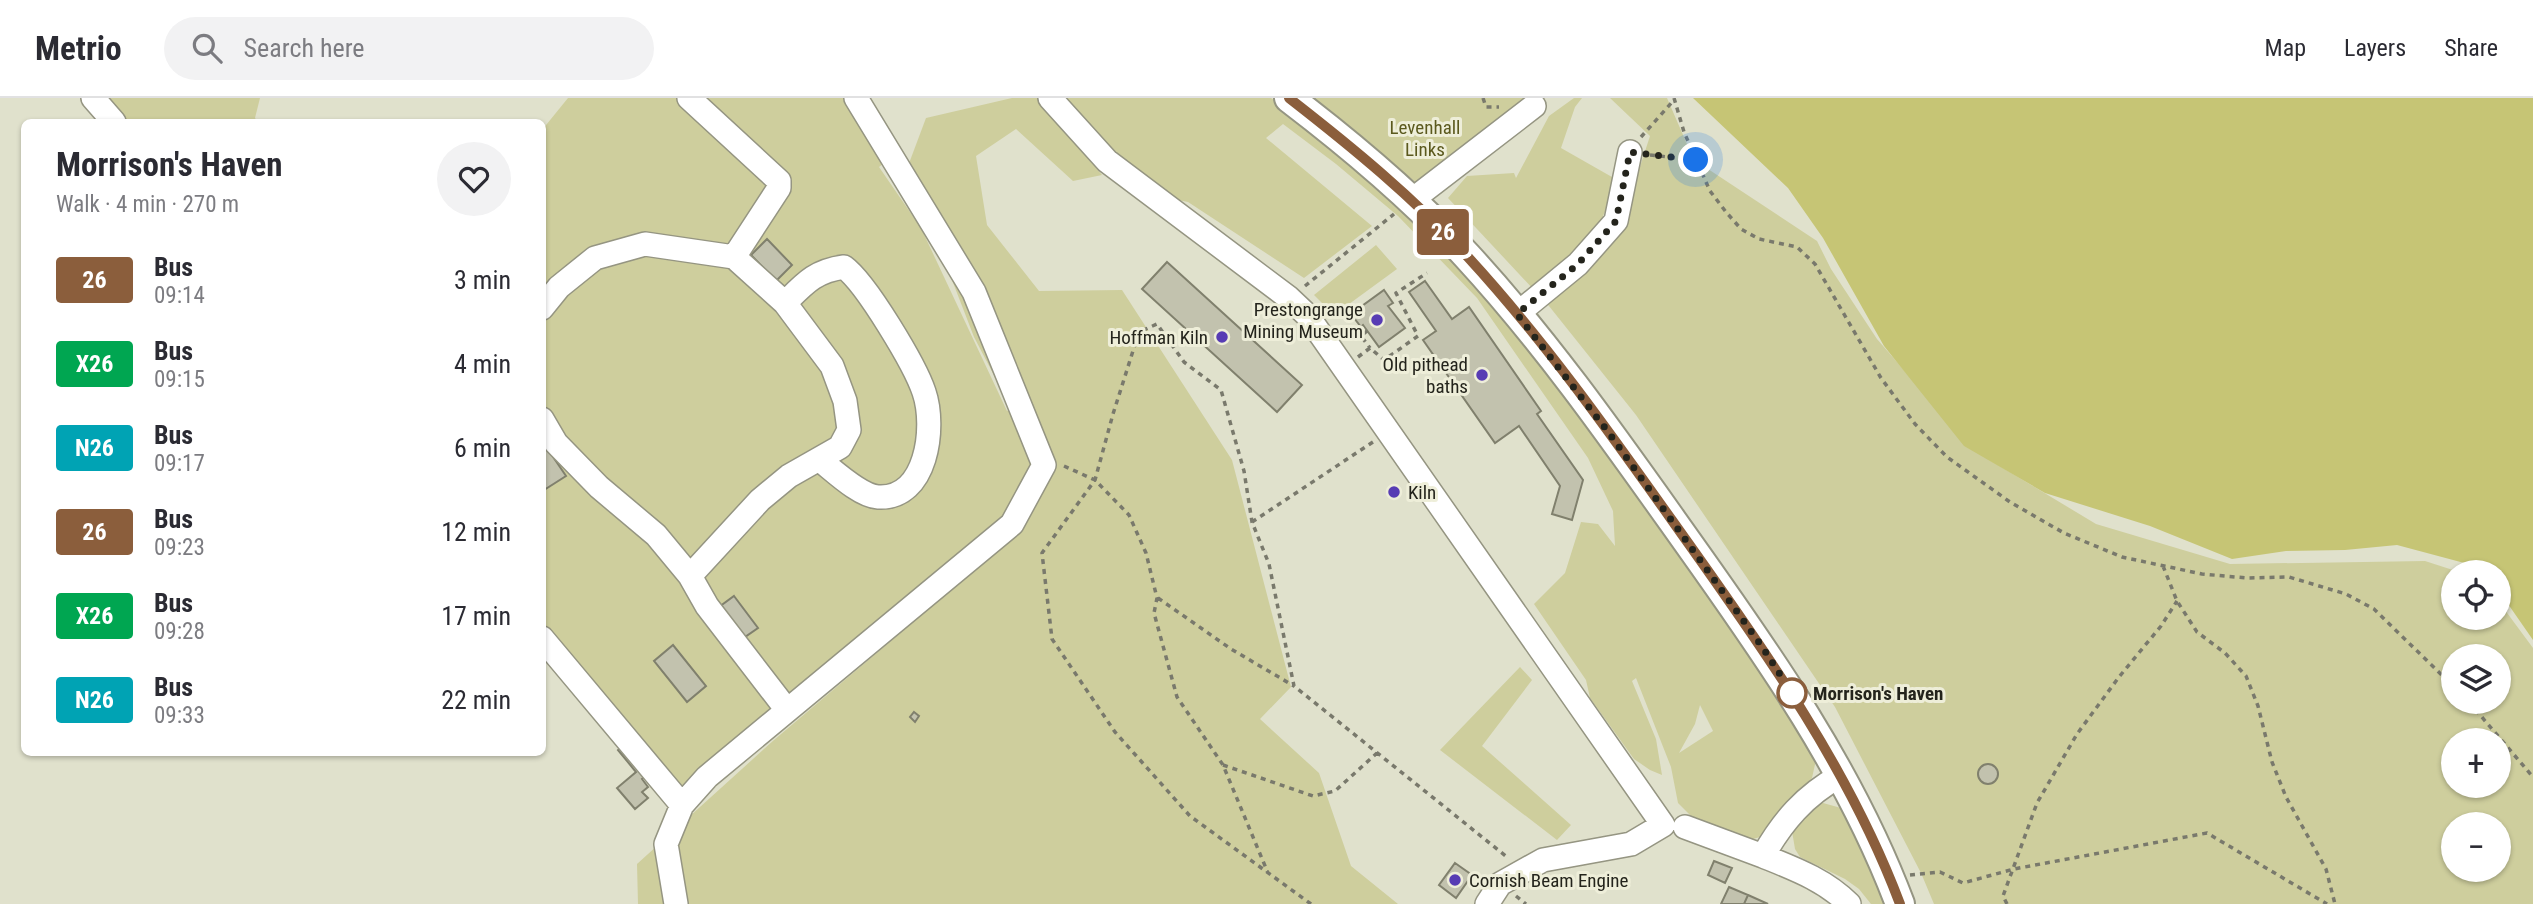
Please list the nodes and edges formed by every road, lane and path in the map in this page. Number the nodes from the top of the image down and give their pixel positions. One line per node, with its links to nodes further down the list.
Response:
1 (93, 98): 8 (street)
2 (690, 98): 12 (street)
3 (856, 98): 34 (street)
4 (1049, 98): 14 (street)
5 (1289, 98): 11 (main road)
6 (1674, 99): 9 (path); 10 (path)
7 (1534, 106): 11 (street)
8 (111, 119)
9 (1630, 152): 10 (path); 17 (street)
10 (1696, 160): 27 (path)
11 (1412, 200): 14 (path); 17 (main road)
12 (734, 257): 15 (street); 16 (street)
13 (1427, 273): 19 (path)
14 (1290, 298): 20 (street)
15 (546, 303)
16 (785, 303): 23 (street); 23 (street)
17 (1517, 314): 38 (main road)
18 (1367, 331): 19 (path)
19 (1370, 348): 20 (path)
20 (1345, 367): 22 (street)
21 (546, 426): 28 (street)
22 (1390, 431): 26 (path); 44 (street)
23 (820, 460): 28 (street)
24 (1062, 466): 25 (path)
25 (1095, 480): 26 (path); 29 (path); 45 (path)
26 (1252, 523): 33 (path)
27 (2163, 565): 30 (path); 32 (path)
28 (690, 576): 34 (street)
29 (1157, 598): 33 (path); 37 (path)
30 (2177, 601): 43 (path); 53 (path)
31 (546, 643): 40 (street)
32 (2441, 674)
33 (1294, 686): 36 (path)
34 (787, 710): 40 (street)
35 (2479, 714): 39 (path)
36 (1377, 753): 37 (path); 44 (path)
37 (1223, 765): 45 (path)
38 (1840, 776): 42 (street); 46 (main road)
39 (2533, 777)
40 (682, 805): 47 (street)
41 (1685, 827): 42 (street)
42 (1763, 856): 50 (street)
43 (2014, 869): 46 (path); 51 (path); 52 (path)
44 (1522, 870): 49 (street)
45 (1269, 873): 48 (path)
46 (1896, 893)
47 (676, 904)
48 (1311, 904)
49 (1487, 904)
50 (1849, 904)
51 (2007, 904)
52 (2327, 904)
53 (2335, 904)

